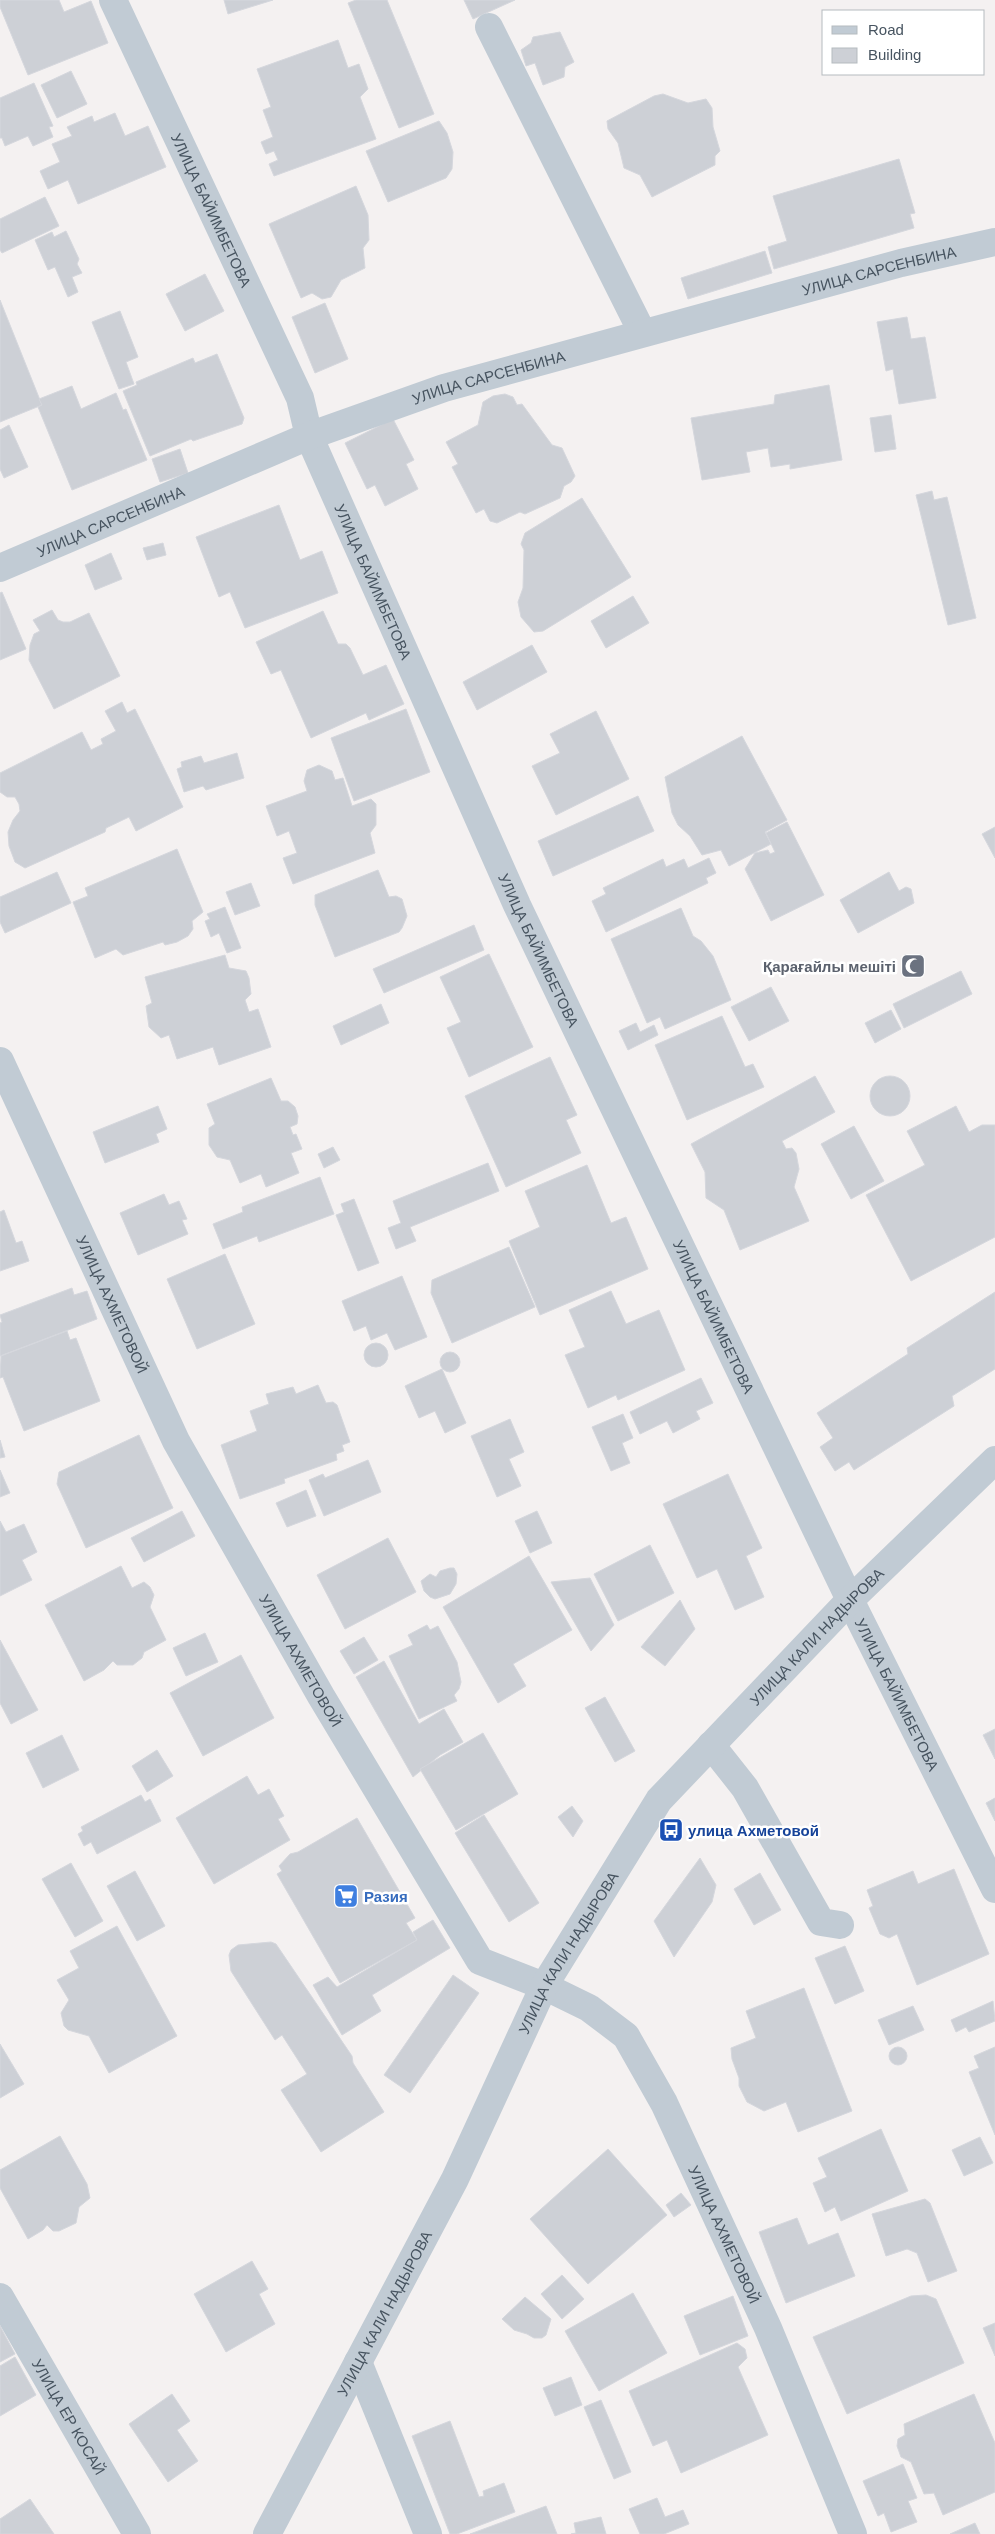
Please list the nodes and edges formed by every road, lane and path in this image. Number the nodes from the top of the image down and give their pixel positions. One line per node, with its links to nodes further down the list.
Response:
1 (113, 0): 5 (street, УЛИЦА БАЙИМБЕТОВА)
2 (489, 27): 4 (street)
3 (995, 242): 4 (street, УЛИЦА САРСЕНБИНА)
4 (642, 332): 5 (street, УЛИЦА САРСЕНБИНА)
5 (309, 436): 6 (street, УЛИЦА САРСЕНБИНА); 9 (street, УЛИЦА БАЙИМБЕТОВА)
6 (0, 568)
7 (0, 1060): 13 (street, УЛИЦА АХМЕТОВОЙ)
8 (995, 1460): 9 (street, УЛИЦА КАЛИ НАДЫРОВА)
9 (850, 1600): 10 (street, УЛИЦА КАЛИ НАДЫРОВА); 11 (street, УЛИЦА БАЙИМБЕТОВА)
10 (712, 1745): 12 (street); 13 (street, УЛИЦА КАЛИ НАДЫРОВА)
11 (995, 1889)
12 (840, 1925)
13 (544, 1986): 15 (street, УЛИЦА КАЛИ НАДЫРОВА); 19 (street, УЛИЦА АХМЕТОВОЙ)
14 (0, 2297): 16 (street, УЛИЦА ЕР КОСАЙ)
15 (358, 2362): 17 (street, УЛИЦА КАЛИ НАДЫРОВА); 18 (street)
16 (137, 2534)
17 (266, 2534)
18 (428, 2534)
19 (853, 2534)

